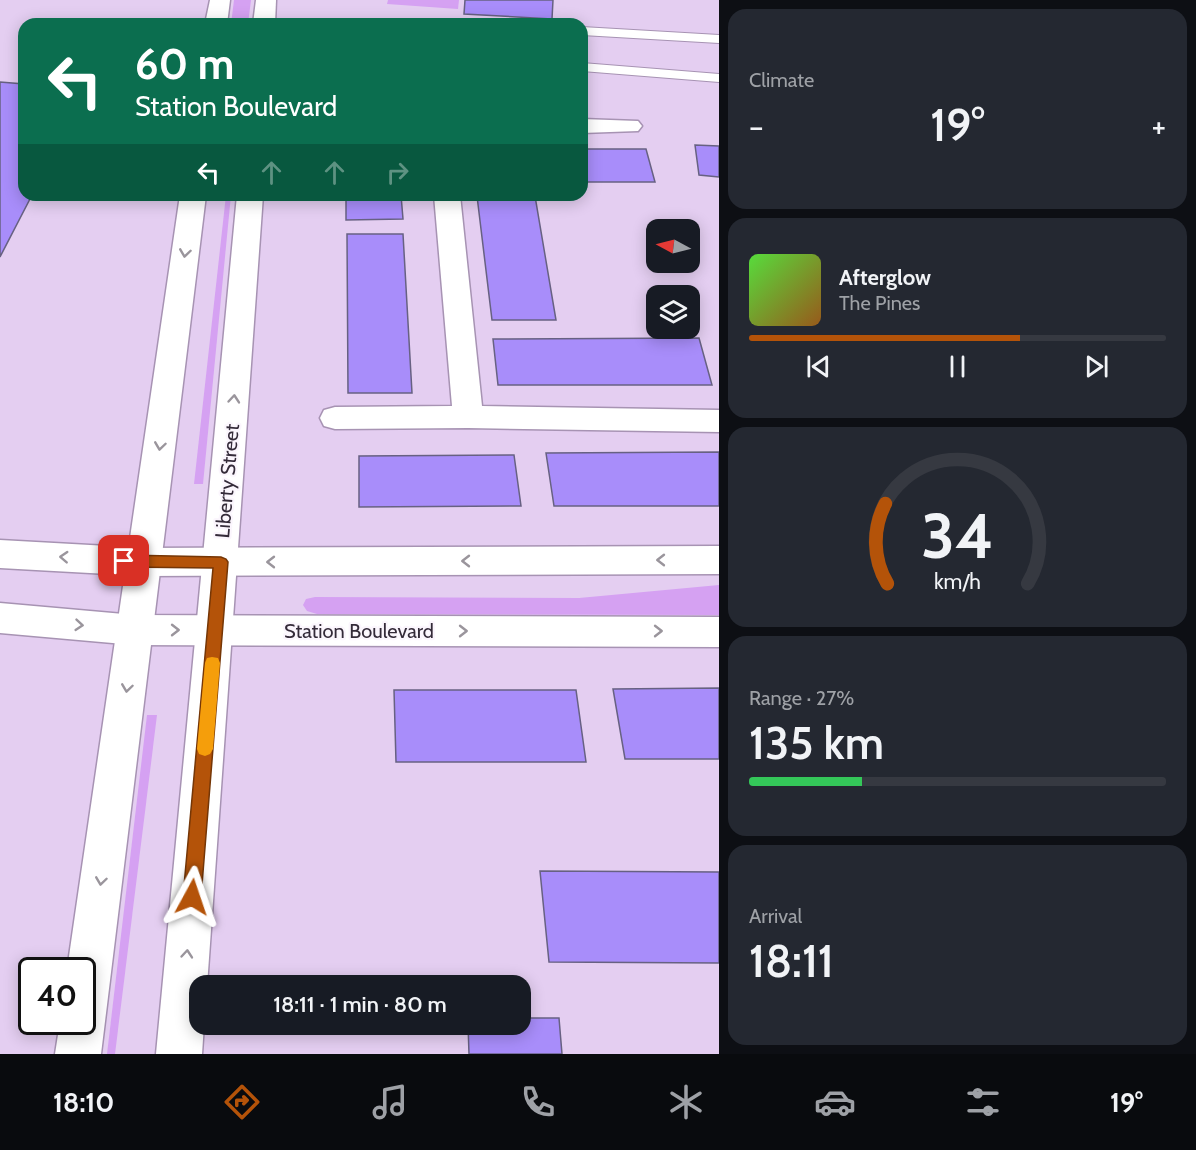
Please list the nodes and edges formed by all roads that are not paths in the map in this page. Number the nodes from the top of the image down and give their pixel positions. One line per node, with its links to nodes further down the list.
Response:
1 (220, 0): 3 (street)
2 (266, 0): 4 (street)
3 (217, 18)
4 (264, 18)
5 (588, 31): 6 (lane)
6 (719, 39)
7 (588, 67): 8 (lane)
8 (719, 78)
9 (588, 126): 10 (street)
10 (630, 126)
11 (192, 201): 19 (street, one-way to 19)
12 (250, 201): 20 (street, Liberty Street, one-way to 12)
13 (448, 201): 14 (street)
14 (468, 417): 15 (street); 16 (street)
15 (335, 418)
16 (719, 421)
17 (0, 554): 19 (street, one-way to 17)
18 (719, 560): 20 (street, one-way to 20)
19 (144, 562): 20 (street); 22 (street)
20 (221, 562): 23 (street, Liberty Street)
21 (0, 618): 22 (street, Station Boulevard, one-way to 22)
22 (135, 630): 23 (street, Station Boulevard, one-way to 23); 25 (street, one-way to 25)
23 (215, 630): 24 (street, Station Boulevard, one-way to 24); 28 (street, Liberty Street, one-way to 23)
24 (719, 632)
25 (90, 957)
26 (80, 1035): 27 (street)
27 (78, 1054)
28 (178, 1054)

